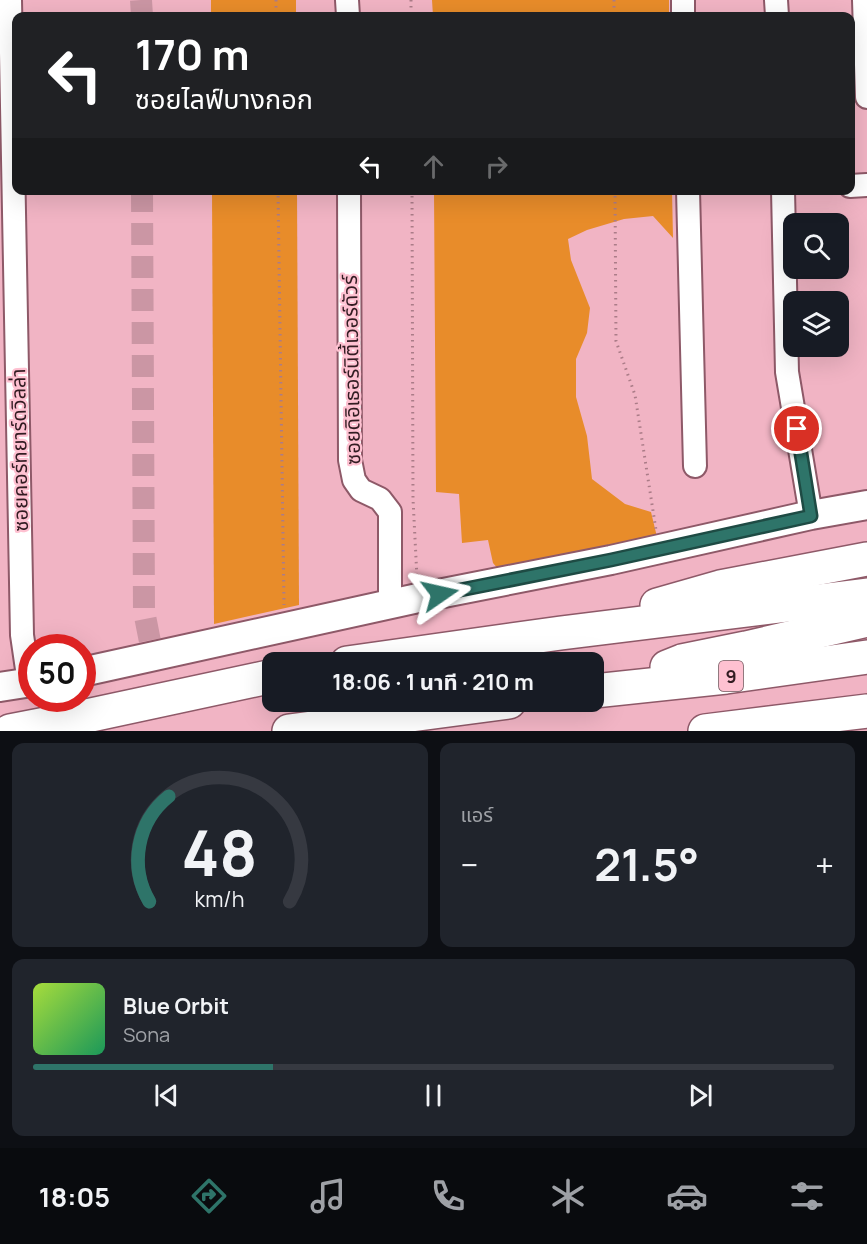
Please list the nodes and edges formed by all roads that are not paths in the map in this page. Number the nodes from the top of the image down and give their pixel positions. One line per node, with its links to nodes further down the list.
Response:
1 (10, 0): 4 (street, ซอยคอร์ทยาร์ดวิลล่า)
2 (864, 0): 3 (street)
3 (867, 97)
4 (12, 106)
5 (14, 195): 17 (street, ซอยคอร์ทยาร์ดวิลล่า)
6 (349, 195): 14 (street, ซอยดิอิเธอร์นิตี้เวอร์ดัวร์)
7 (688, 195): 9 (street)
8 (783, 195): 11 (street)
9 (695, 466)
10 (867, 505): 11 (main road)
11 (811, 516): 14 (main road)
12 (867, 559): 16 (highway)
13 (867, 595): 16 (highway)
14 (390, 605): 20 (main road)
15 (867, 620): 24 (highway)
16 (561, 633): 18 (highway)
17 (22, 634)
18 (425, 652)
19 (867, 657): 25 (highway, 9)
20 (96, 669)
21 (262, 678): 28 (highway)
22 (18, 684): 23 (main road)
23 (0, 687)
24 (604, 689)
25 (604, 689)
26 (867, 711): 30 (highway)
27 (432, 712): 29 (highway)
28 (10, 731)
29 (289, 731)
30 (705, 731)

